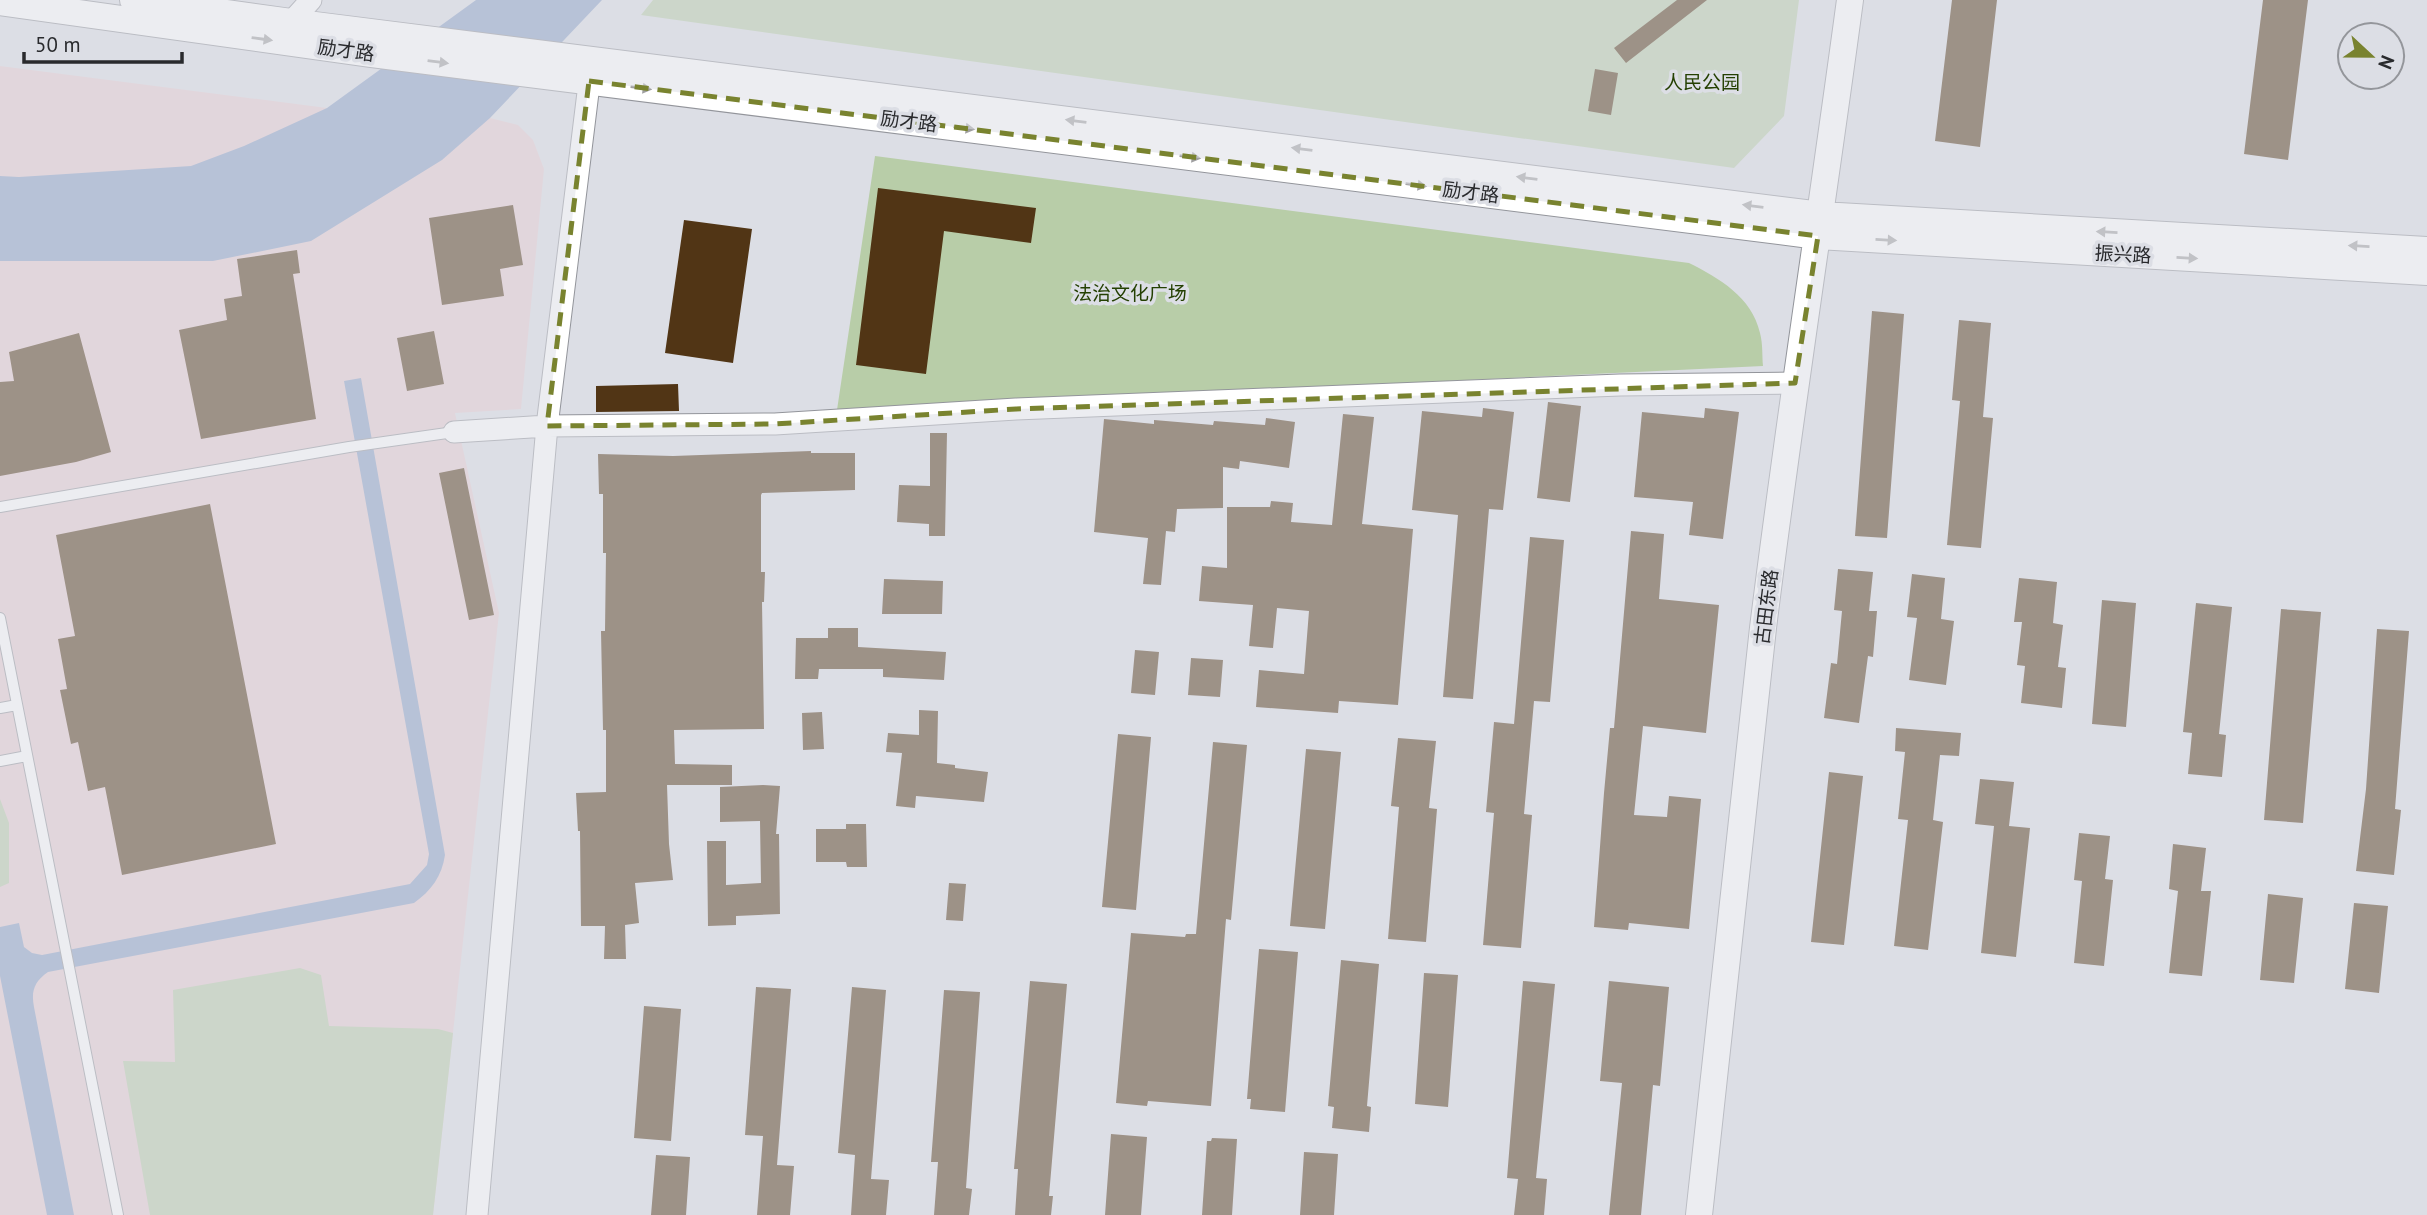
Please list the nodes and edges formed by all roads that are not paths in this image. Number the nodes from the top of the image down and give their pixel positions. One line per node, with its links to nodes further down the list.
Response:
1 (133, 0): 5 (street, 励才路)
2 (311, 0): 5 (street)
3 (1850, 0): 8 (street, 古田东路)
4 (0, 2): 6 (street, 励才路, one-way to 6)
5 (291, 22): 6 (street, 励才路)
6 (557, 66): 7 (street, 励才路)
7 (591, 70): 8 (street, 励才路); 12 (street)
8 (1819, 225): 9 (street, 振兴路, one-way to 8); 10 (street, 振兴路, one-way to 10); 11 (street, 古田东路)
9 (2427, 250)
10 (2427, 272)
11 (1795, 383): 12 (street); 22 (street, 古田东路)
12 (547, 426): 13 (street); 21 (street)
13 (454, 432): 14 (lane)
14 (0, 507)
15 (0, 618): 16 (lane)
16 (17, 705): 17 (lane); 18 (lane)
17 (0, 709)
18 (27, 756): 19 (lane); 20 (lane)
19 (0, 761)
20 (118, 1215)
21 (477, 1215)
22 (1699, 1215)

